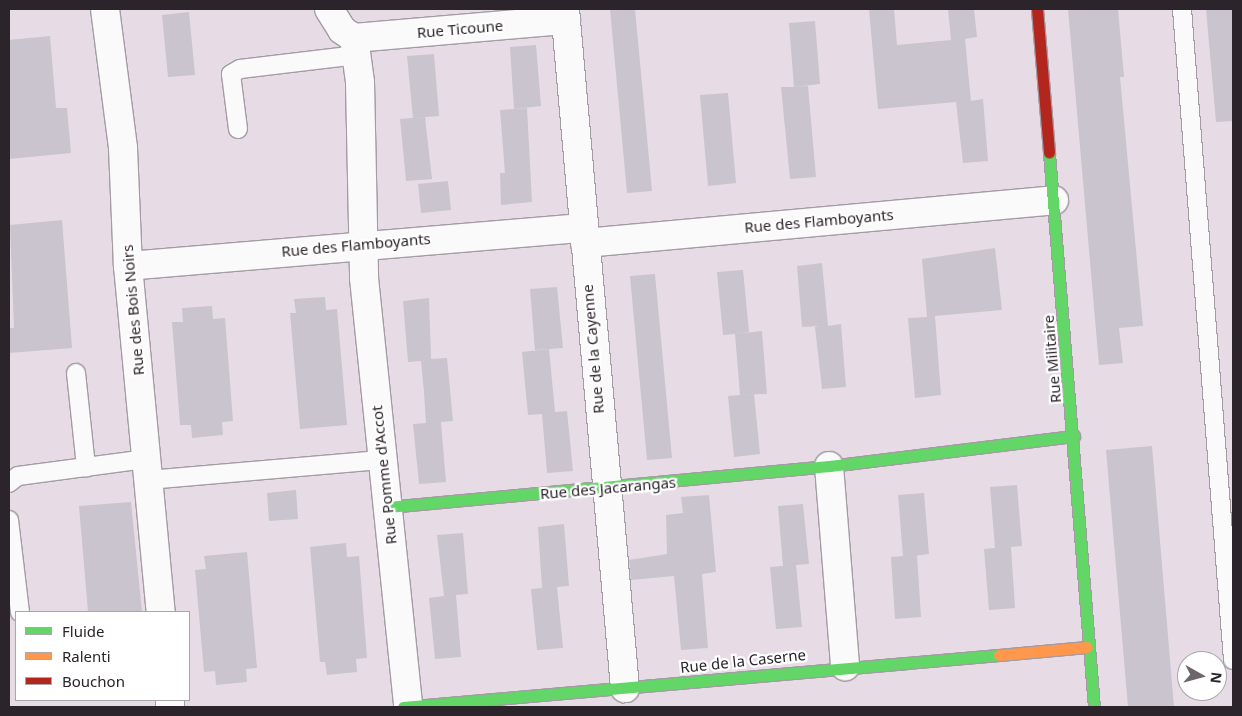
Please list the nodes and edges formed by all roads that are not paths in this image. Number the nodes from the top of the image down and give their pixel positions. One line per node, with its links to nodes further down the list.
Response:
1 (105, 9): 11 (street, Rue des Bois Noirs)
2 (329, 9): 6 (street)
3 (1037, 9): 8 (street, Rue Militaire)
4 (1182, 9): 25 (lane)
5 (566, 14): 6 (street, Rue Ticoune); 9 (street, Rue de la Cayenne)
6 (355, 47): 7 (lane); 10 (street)
7 (238, 129)
8 (1054, 200): 9 (street, Rue des Flamboyants); 13 (street, Rue Militaire)
9 (584, 236): 10 (street, Rue des Flamboyants); 19 (street, Rue de la Cayenne)
10 (363, 244): 11 (street, Rue des Flamboyants); 14 (street, Rue Pomme d'Accot)
11 (128, 266): 17 (street, Rue des Bois Noirs)
12 (76, 373): 15 (lane)
13 (1074, 436): 16 (street, Rue des Jacarangas); 24 (street, Rue Militaire)
14 (383, 460): 17 (lane); 20 (street, Rue Pomme d'Accot)
15 (86, 466): 17 (lane); 18 (lane)
16 (829, 466): 19 (street, Rue des Jacarangas); 26 (street)
17 (146, 469): 23 (street, Rue des Bois Noirs)
18 (9, 483)
19 (605, 488): 20 (street, Rue des Jacarangas); 27 (street, Rue de la Cayenne)
20 (388, 507): 29 (street, Rue Pomme d'Accot)
21 (9, 520): 22 (lane)
22 (20, 611)
23 (161, 611)
24 (1087, 647): 26 (street, Rue de la Caserne); 30 (street, Rue Militaire)
25 (1233, 660)
26 (845, 666): 27 (street, Rue de la Caserne)
27 (625, 688): 29 (street, Rue de la Caserne)
28 (403, 707): 29 (street, Rue de la Caserne)
29 (408, 707)
30 (1094, 707)

